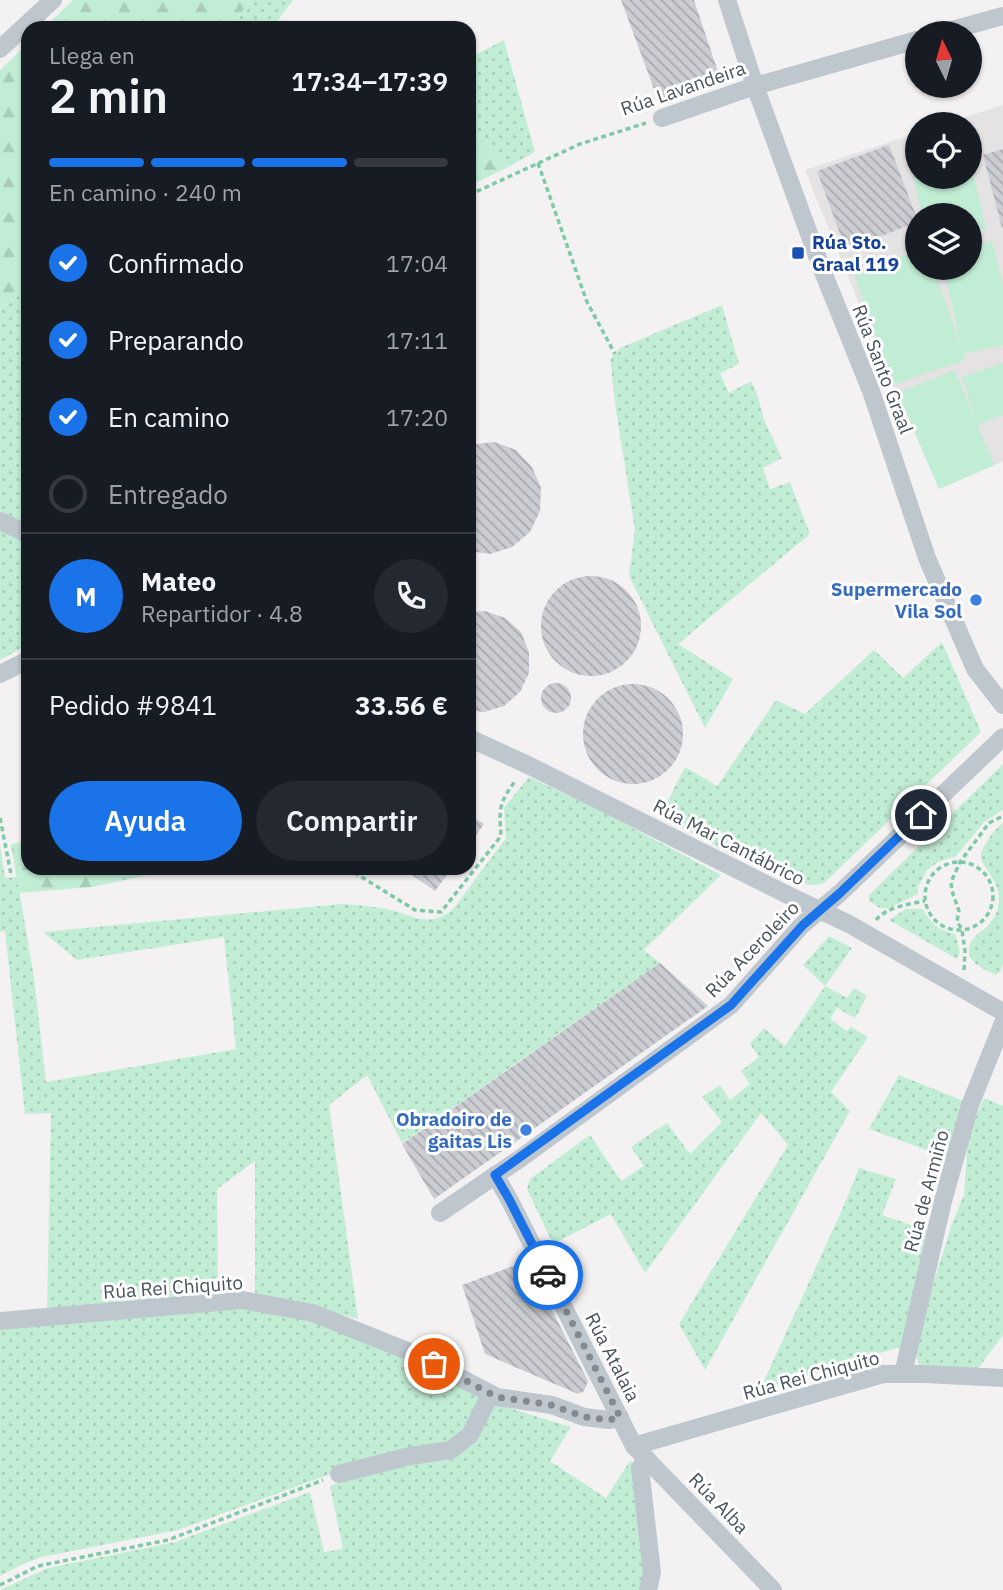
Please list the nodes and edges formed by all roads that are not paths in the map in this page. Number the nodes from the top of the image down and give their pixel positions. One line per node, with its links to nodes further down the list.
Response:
1 (53, 0): 4 (street)
2 (727, 0): 9 (street, Rúa Santo Graal)
3 (1003, 16): 5 (street)
4 (31, 21)
5 (982, 22)
6 (21, 30): 8 (street)
7 (905, 43): 9 (street, Rúa Lavandeira)
8 (0, 50)
9 (754, 86): 10 (street, Rúa Lavandeira); 15 (street, Rúa Santo Graal)
10 (662, 118)
11 (0, 521): 12 (street)
12 (21, 531)
13 (21, 664): 14 (street)
14 (0, 674)
15 (1003, 705)
16 (1003, 737): 18 (street, Rúa Aceroleiro)
17 (476, 741): 18 (street, Rúa Mar Cantábrico)
18 (819, 910): 19 (street, Rúa Mar Cantábrico); 21 (street, Rúa Aceroleiro)
19 (1003, 1012)
20 (1003, 1023): 24 (street, Rúa de Armiño)
21 (495, 1175): 22 (street, Rúa Aceroleiro); 27 (street, Rúa Atalaia)
22 (440, 1213)
23 (0, 1321): 26 (street, Rúa Rei Chiquito)
24 (903, 1374): 25 (street, Rúa Rei Chiquito); 28 (street, Rúa Rei Chiquito)
25 (1003, 1378)
26 (490, 1395): 27 (street, Rúa Rei Chiquito); 29 (street)
27 (620, 1417): 28 (street, Rúa Atalaia)
28 (640, 1452): 30 (street); 31 (street, Rúa Alba)
29 (339, 1474)
30 (648, 1590)
31 (773, 1590)

